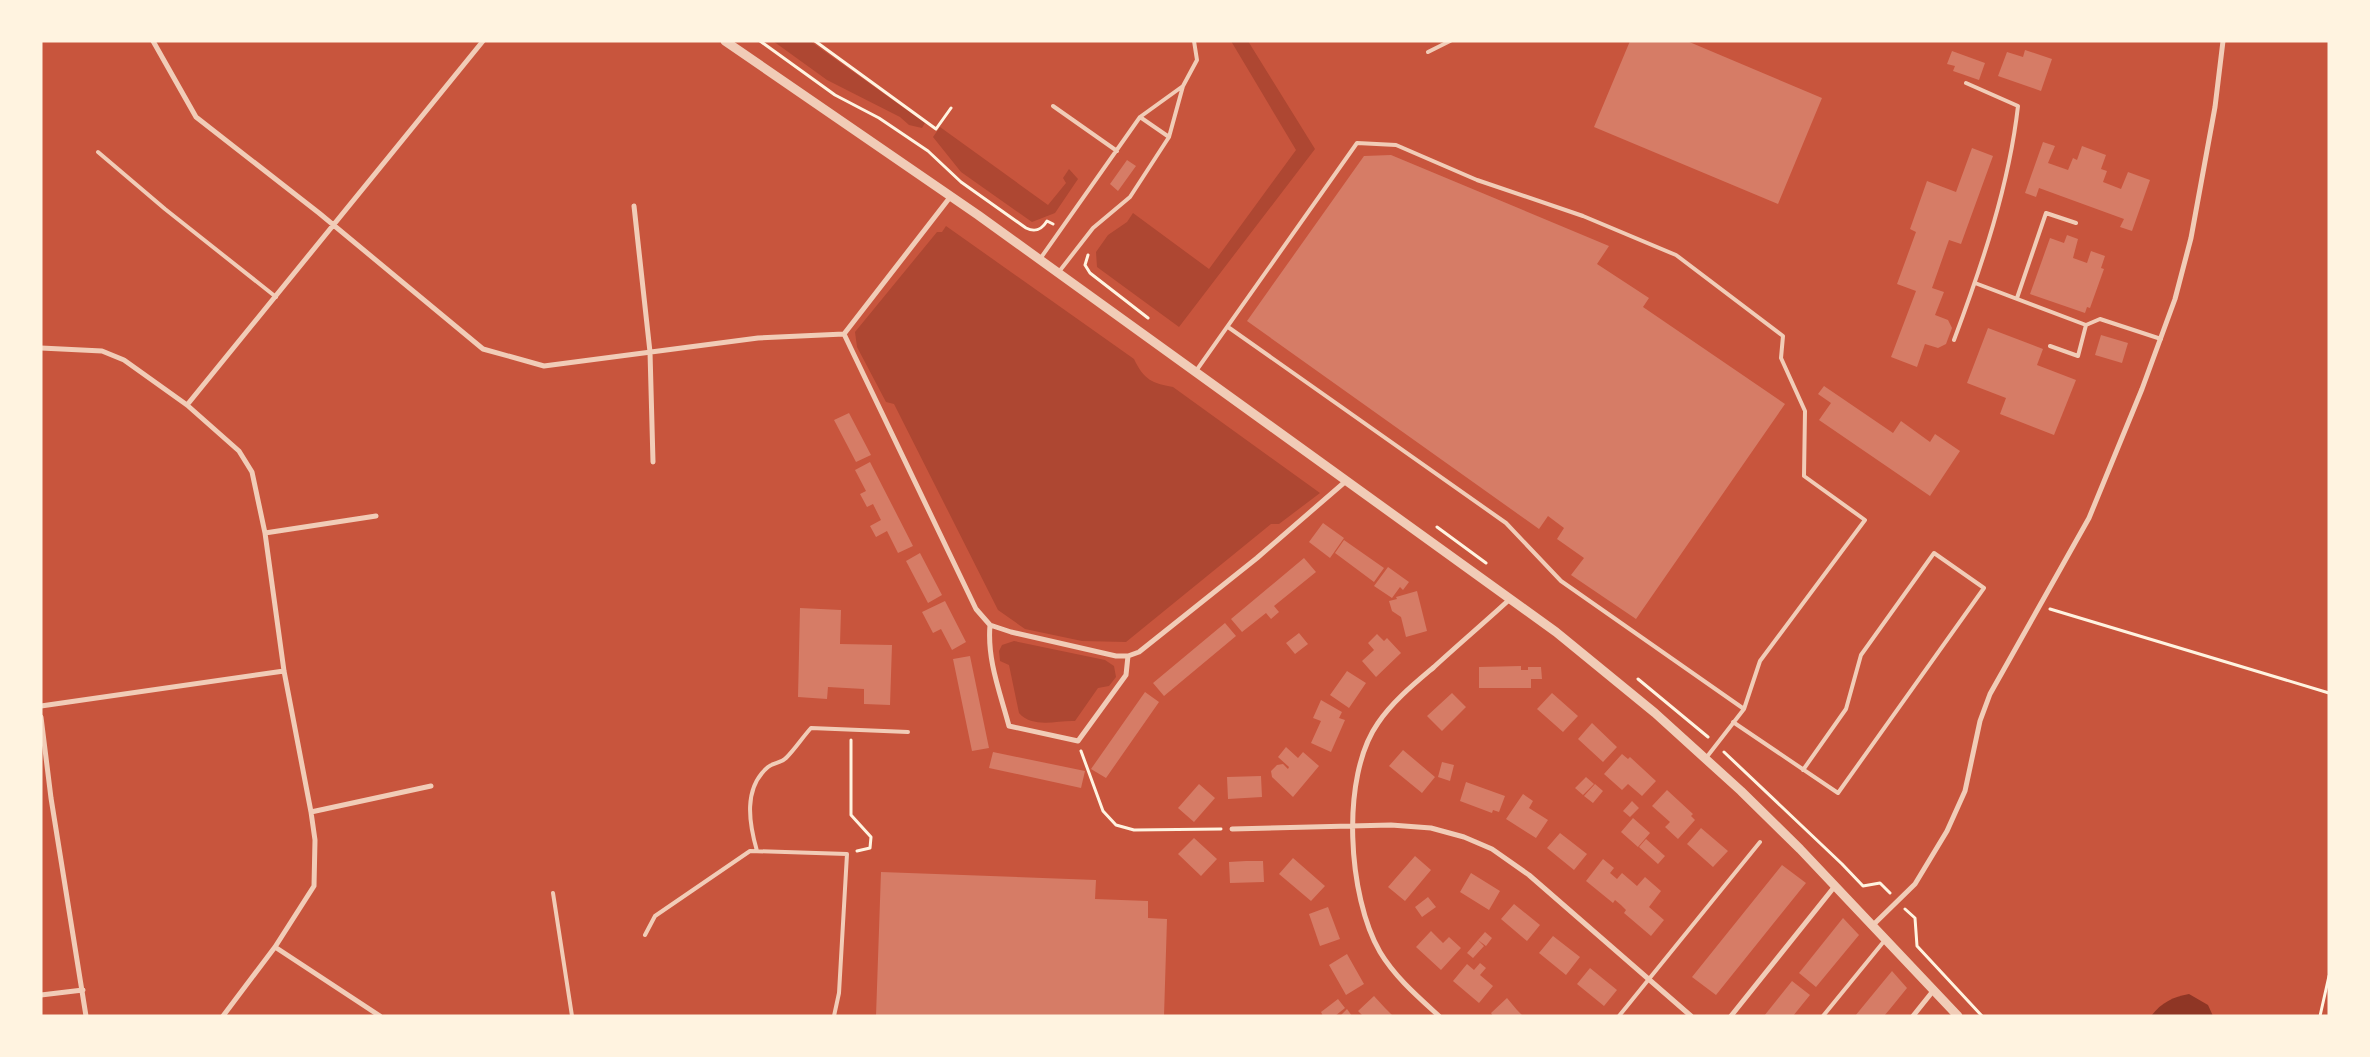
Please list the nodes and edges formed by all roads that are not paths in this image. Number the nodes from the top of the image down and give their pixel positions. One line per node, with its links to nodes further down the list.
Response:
1 (154, 41): 18 (street)
2 (483, 41): 18 (street)
3 (725, 41): 15 (street)
4 (1194, 41): 9 (lane)
5 (1450, 41): 7 (lane)
6 (2223, 41): 27 (street)
7 (1428, 52)
8 (1966, 83): 21 (lane)
9 (1183, 86): 11 (lane); 12 (lane)
10 (1053, 106): 13 (lane)
11 (1140, 117): 12 (lane); 13 (lane)
12 (1169, 137): 20 (lane)
13 (1117, 151): 19 (lane)
14 (98, 152): 22 (lane)
15 (951, 196): 19 (street); 26 (street)
16 (634, 206): 31 (street)
17 (2076, 223): 23 (lane)
18 (334, 226): 22 (street); 31 (street)
19 (1040, 259): 20 (street)
20 (1058, 273): 32 (street)
21 (1975, 283): 23 (lane); 28 (lane)
22 (276, 297): 33 (street)
23 (2017, 298): 24 (lane)
24 (2086, 325): 27 (lane); 29 (lane)
25 (1228, 327): 32 (lane); 43 (lane); 43 (lane)
26 (844, 334): 31 (street); 39 (street)
27 (2160, 339): 57 (street)
28 (1954, 340)
29 (2050, 346)
30 (41, 348): 33 (street)
31 (650, 352): 34 (street)
32 (1196, 372): 35 (street)
33 (187, 405): 37 (street)
34 (654, 462)
35 (1346, 481): 38 (street); 40 (street)
36 (376, 516): 37 (street)
37 (265, 533): 41 (street)
38 (1510, 599): 47 (street); 51 (street)
39 (990, 625): 40 (street); 40 (street)
40 (1128, 656)
41 (284, 671): 42 (street); 50 (street)
42 (41, 706)
43 (1744, 709): 45 (lane)
44 (41, 716): 62 (street)
45 (1733, 722): 47 (lane); 48 (lane)
46 (908, 732): 54 (lane)
47 (1706, 758): 55 (street)
48 (1803, 770): 48 (lane)
49 (431, 786): 50 (street)
50 (312, 812): 60 (street)
51 (1352, 825): 52 (street); 61 (street); 70 (street)
52 (1232, 829)
53 (1760, 842): 61 (lane)
54 (757, 851): 58 (lane); 69 (lane)
55 (1835, 886): 57 (street); 73 (street)
56 (553, 893): 68 (lane)
57 (1872, 926): 59 (street)
58 (645, 935)
59 (1884, 940): 63 (street); 74 (lane)
60 (275, 947): 66 (street); 67 (street)
61 (1649, 980): 71 (lane); 72 (street)
62 (83, 990): 64 (street); 65 (street)
63 (1933, 991): 75 (street); 76 (street)
64 (41, 995)
65 (86, 1016)
66 (223, 1016)
67 (380, 1016)
68 (572, 1016)
69 (834, 1016)
70 (1438, 1016)
71 (1619, 1016)
72 (1691, 1016)
73 (1731, 1016)
74 (1823, 1016)
75 (1913, 1016)
76 (1958, 1016)

